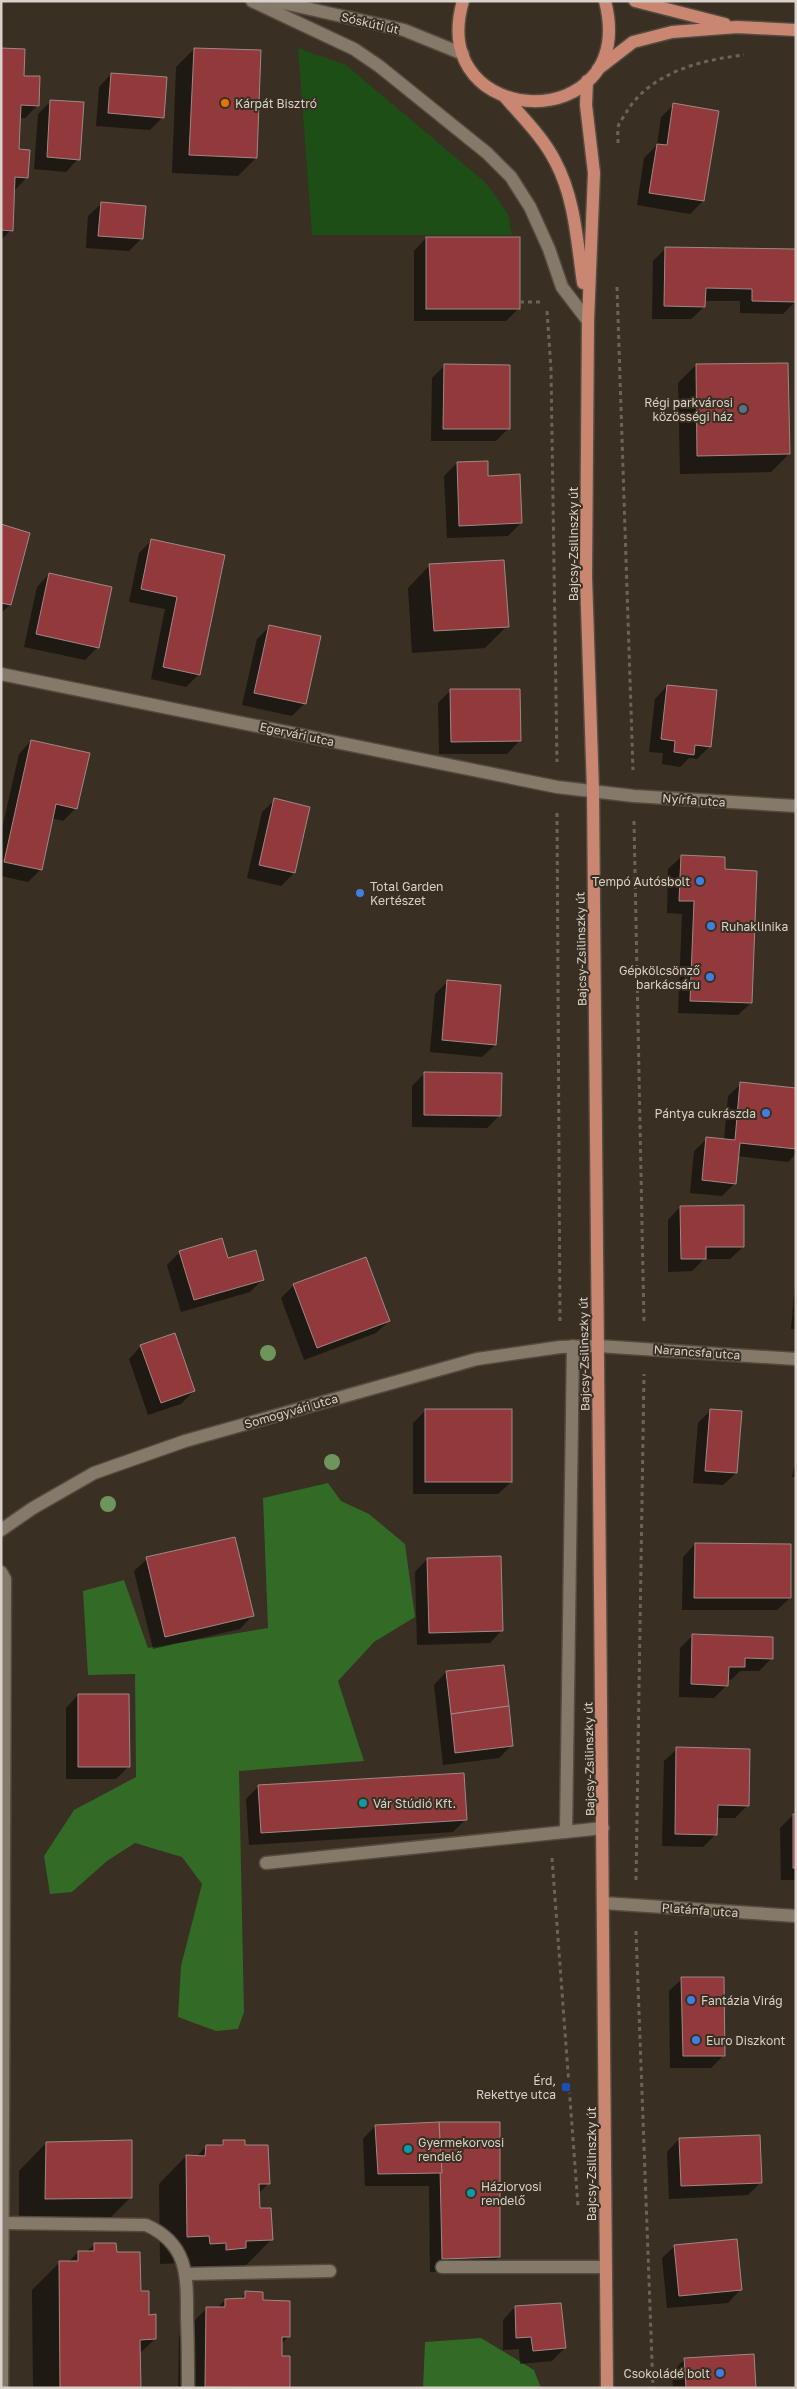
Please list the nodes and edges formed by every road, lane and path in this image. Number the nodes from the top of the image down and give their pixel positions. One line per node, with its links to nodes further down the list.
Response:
1 (252, 1): 18 (street)
2 (274, 1): 8 (street, Sóskúti út)
3 (463, 1): 8 (main road)
4 (605, 1): 10 (main road)
5 (635, 1): 6 (main road)
6 (737, 27): 7 (main road); 10 (main road)
7 (796, 30)
8 (463, 54): 12 (main road)
9 (747, 55): 13 (path)
10 (596, 70): 11 (main road)
11 (587, 81): 12 (main road); 18 (main road, Bajcsy-Zsilinszky út)
12 (505, 97): 18 (main road, Bajcsy-Zsilinszky út)
13 (617, 150)
14 (617, 280): 22 (path)
15 (545, 294): 17 (path)
16 (520, 302): 17 (path)
17 (547, 302): 20 (path)
18 (588, 320): 21 (main road, Bajcsy-Zsilinszky út)
19 (1, 674): 20 (street, Egervári utca)
20 (557, 787): 21 (street, Egervári utca)
21 (593, 791): 22 (street, Nyírfa utca); 25 (main road, Bajcsy-Zsilinszky út)
22 (634, 796): 23 (street, Nyírfa utca); 26 (path)
23 (796, 806)
24 (574, 1346): 25 (street, Somogyvári utca); 28 (street, Somogyvári utca); 31 (street)
25 (598, 1346): 26 (street, Narancsfa utca); 30 (main road, Bajcsy-Zsilinszky út)
26 (645, 1349): 27 (street, Narancsfa utca); 34 (path)
27 (796, 1359)
28 (1, 1530)
29 (1, 1572): 36 (street)
30 (603, 1828): 31 (street); 33 (main road, Bajcsy-Zsilinszky út)
31 (566, 1832): 32 (street)
32 (266, 1863)
33 (603, 1903): 34 (street, Platánfa utca); 38 (main road, Bajcsy-Zsilinszky út)
34 (636, 1905): 35 (street, Platánfa utca); 44 (path)
35 (796, 1916)
36 (2, 2224): 40 (street); 41 (street)
37 (442, 2266): 38 (street)
38 (605, 2267): 43 (main road, Bajcsy-Zsilinszky út)
39 (330, 2271): 40 (street)
40 (187, 2274): 42 (street)
41 (2, 2388)
42 (188, 2388)
43 (607, 2388)
44 (653, 2388)

